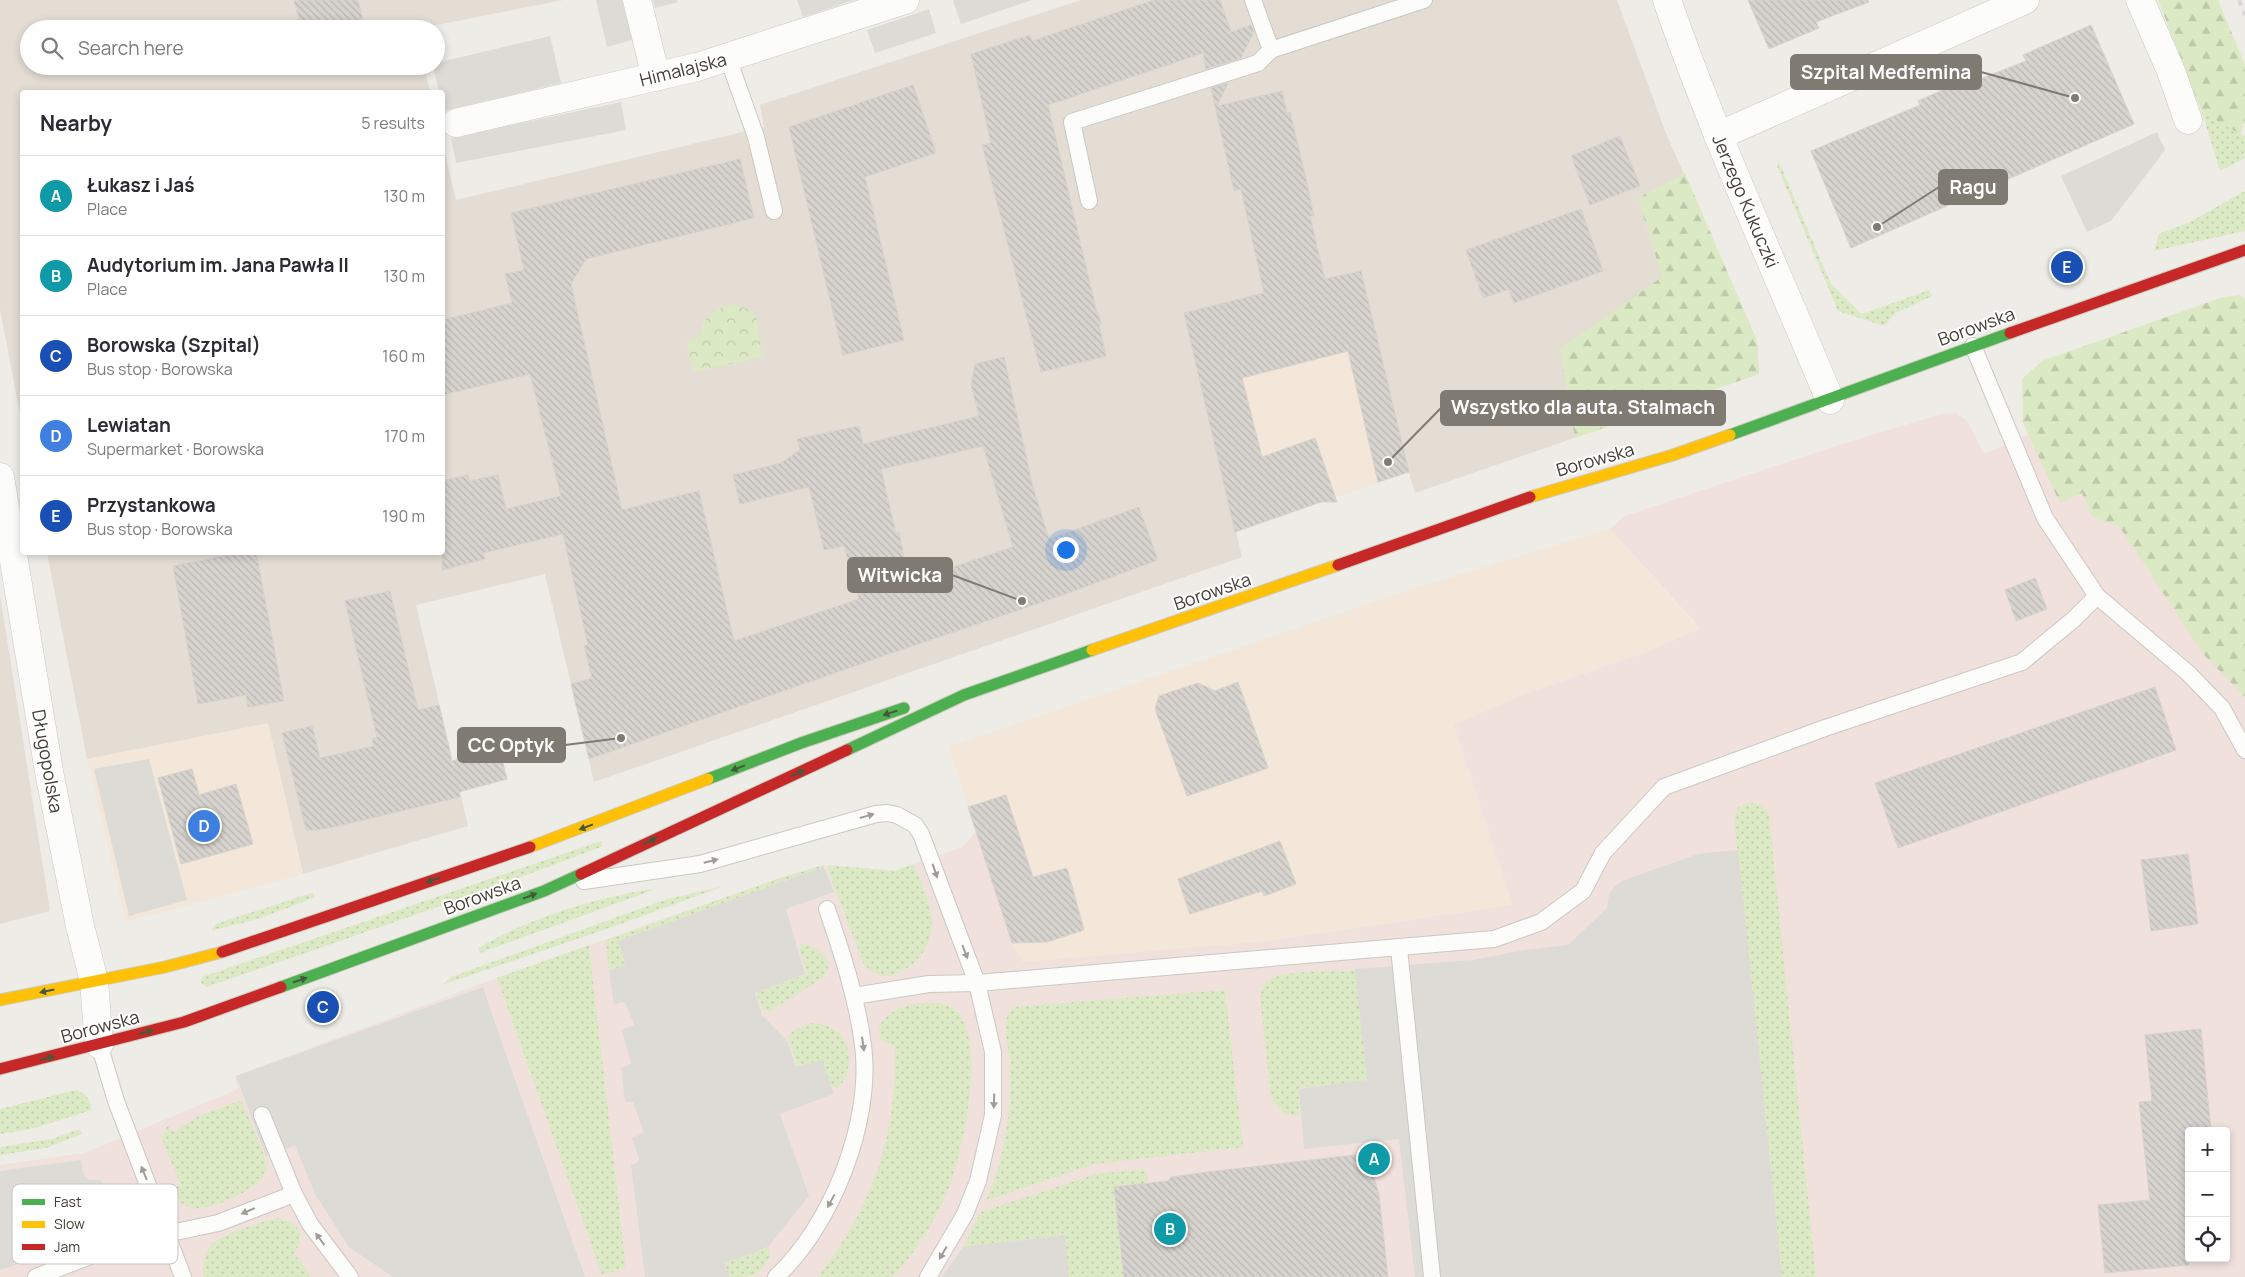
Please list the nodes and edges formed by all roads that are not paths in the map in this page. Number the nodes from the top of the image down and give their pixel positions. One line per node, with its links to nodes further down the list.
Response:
1 (637, 0): 10 (street)
2 (905, 0): 9 (street, Himalajska)
3 (1253, 0): 8 (lane)
4 (1424, 0): 8 (lane)
5 (1667, 0): 13 (street, Jerzego Kukuczki)
6 (2025, 0): 13 (street)
7 (2140, 0): 11 (street)
8 (1271, 50): 14 (lane)
9 (728, 58): 10 (street, Himalajska); 15 (lane)
10 (656, 77): 12 (street, Himalajska)
11 (2188, 120)
12 (449, 121)
13 (1718, 136): 18 (street, Jerzego Kukuczki)
14 (1089, 201)
15 (774, 211)
16 (2245, 250): 17 (street, Borowska)
17 (1973, 346): 18 (street, Borowska); 20 (lane)
18 (1830, 400): 21 (street, Borowska)
19 (0, 477): 26 (street, Długopolska)
20 (2097, 596): 22 (lane); 25 (lane)
21 (954, 699): 23 (street, Borowska, one-way to 21); 26 (street, Borowska, one-way to 26)
22 (2245, 750)
23 (559, 884): 27 (lane, one-way to 27); 30 (street, Borowska, one-way to 23)
24 (827, 909): 28 (lane)
25 (1399, 948): 27 (lane); 43 (lane)
26 (94, 981): 29 (street, Borowska, one-way to 29); 30 (street, Długopolska)
27 (976, 983): 28 (lane); 42 (lane, one-way to 42)
28 (854, 996): 41 (lane, one-way to 41)
29 (0, 1000)
30 (99, 1044): 31 (street, Borowska, one-way to 30); 33 (lane, one-way to 30)
31 (0, 1069)
32 (262, 1115): 34 (lane)
33 (148, 1184)
34 (294, 1194): 35 (lane, one-way to 35); 40 (lane, one-way to 34)
35 (178, 1232)
36 (70, 1264): 38 (lane)
37 (178, 1264): 39 (lane)
38 (36, 1277)
39 (183, 1277)
40 (350, 1277)
41 (776, 1277)
42 (928, 1277)
43 (1432, 1277)

